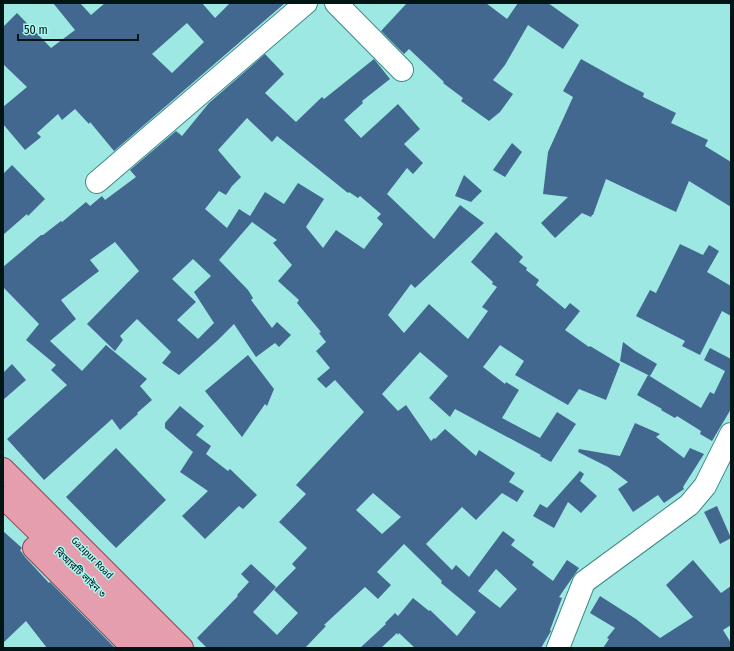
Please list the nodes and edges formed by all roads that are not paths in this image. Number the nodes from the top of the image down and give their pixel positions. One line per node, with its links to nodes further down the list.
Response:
1 (306, 3): 4 (street)
2 (336, 3): 3 (street)
3 (402, 70)
4 (97, 182)
5 (731, 434): 12 (street)
6 (3, 469): 11 (main road, Gazipur Road)
7 (3, 497): 10 (main road, বিআরটি লাইন ৩)
8 (3, 516): 9 (main road)
9 (133, 648)
10 (158, 648)
11 (182, 648)
12 (558, 648)

